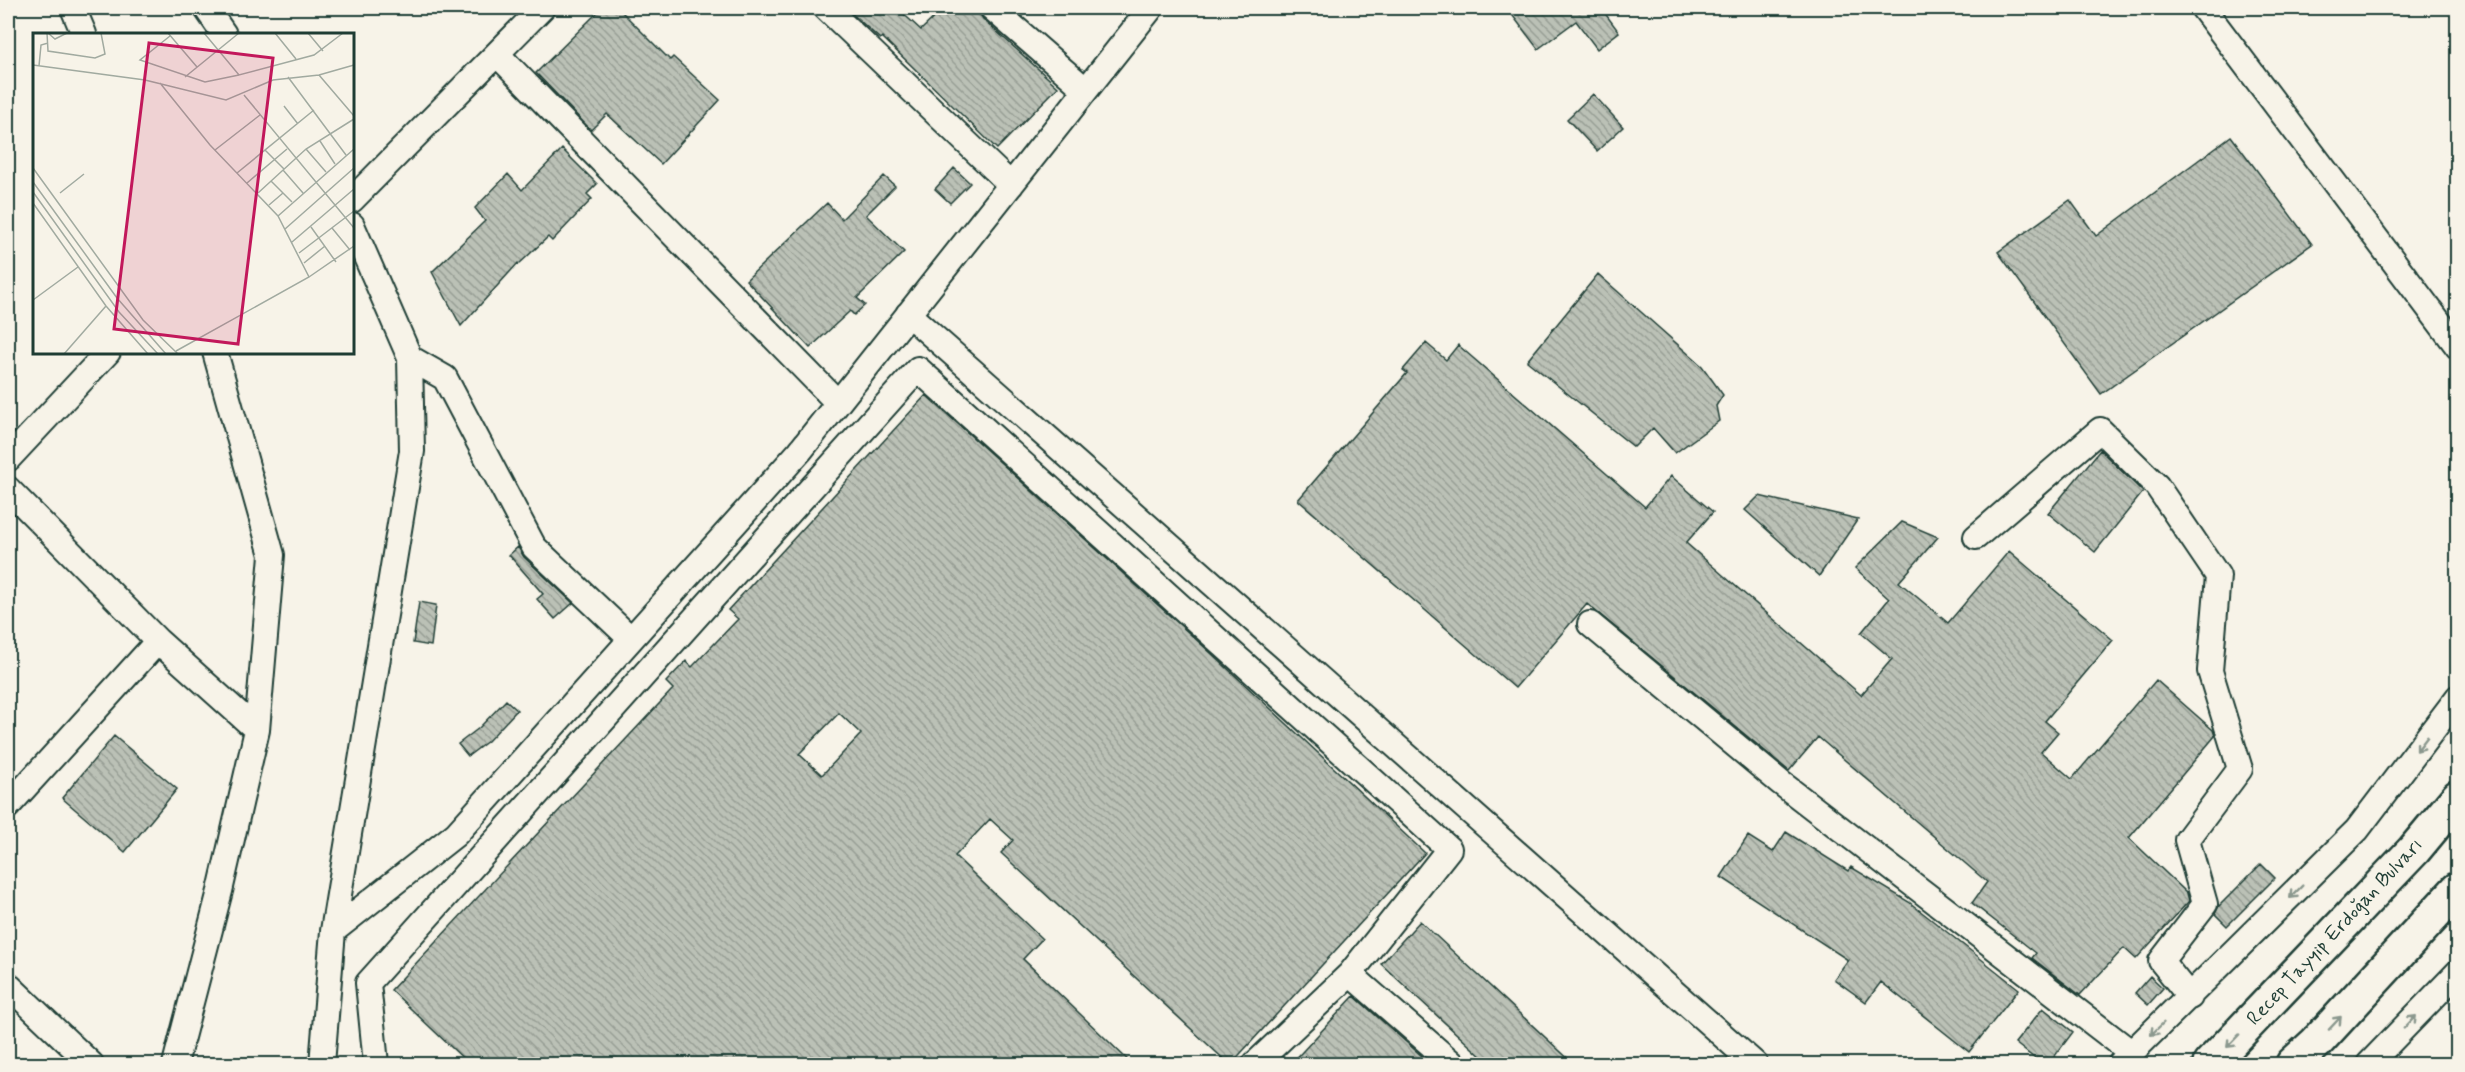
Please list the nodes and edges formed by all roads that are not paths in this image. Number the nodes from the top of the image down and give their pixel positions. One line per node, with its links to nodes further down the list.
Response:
1 (73, 8): 8 (street)
2 (206, 8): 9 (street)
3 (542, 8): 10 (street)
4 (826, 8): 12 (street)
5 (992, 8): 11 (street)
6 (1151, 8): 11 (street)
7 (2203, 8): 16 (street)
8 (84, 33)
9 (223, 33)
10 (497, 54): 13 (street); 20 (street)
11 (1086, 90): 12 (street)
12 (1011, 185): 15 (street)
13 (354, 199)
14 (354, 230): 19 (street)
15 (908, 314): 20 (street); 44 (street)
16 (2457, 347)
17 (106, 354): 21 (street)
18 (216, 354): 28 (street)
19 (410, 358): 25 (street); 32 (street)
20 (838, 404): 25 (street)
21 (8, 459)
22 (8, 489): 26 (street)
23 (1976, 537): 36 (street)
24 (1590, 624): 37 (street)
25 (631, 639): 32 (street)
26 (158, 641): 28 (street); 30 (street)
27 (2457, 697): 36 (street, one-way to 36)
28 (257, 730): 39 (street)
29 (2457, 797): 45 (highway, Recep Tayyip Erdoğan Bulvarı, one-way to 45)
30 (8, 806)
31 (2457, 889): 46 (highway, one-way to 31)
32 (333, 931): 40 (street)
33 (2457, 972): 47 (street, one-way to 33)
34 (1350, 974): 41 (street); 42 (street); 43 (street)
35 (8, 985): 38 (street)
36 (2190, 997): 37 (street, one-way to 37)
37 (2126, 1059)
38 (91, 1065)
39 (175, 1065)
40 (322, 1065)
41 (375, 1065)
42 (1255, 1065)
43 (1452, 1065)
44 (1755, 1065)
45 (2210, 1065)
46 (2293, 1065)
47 (2369, 1065)

